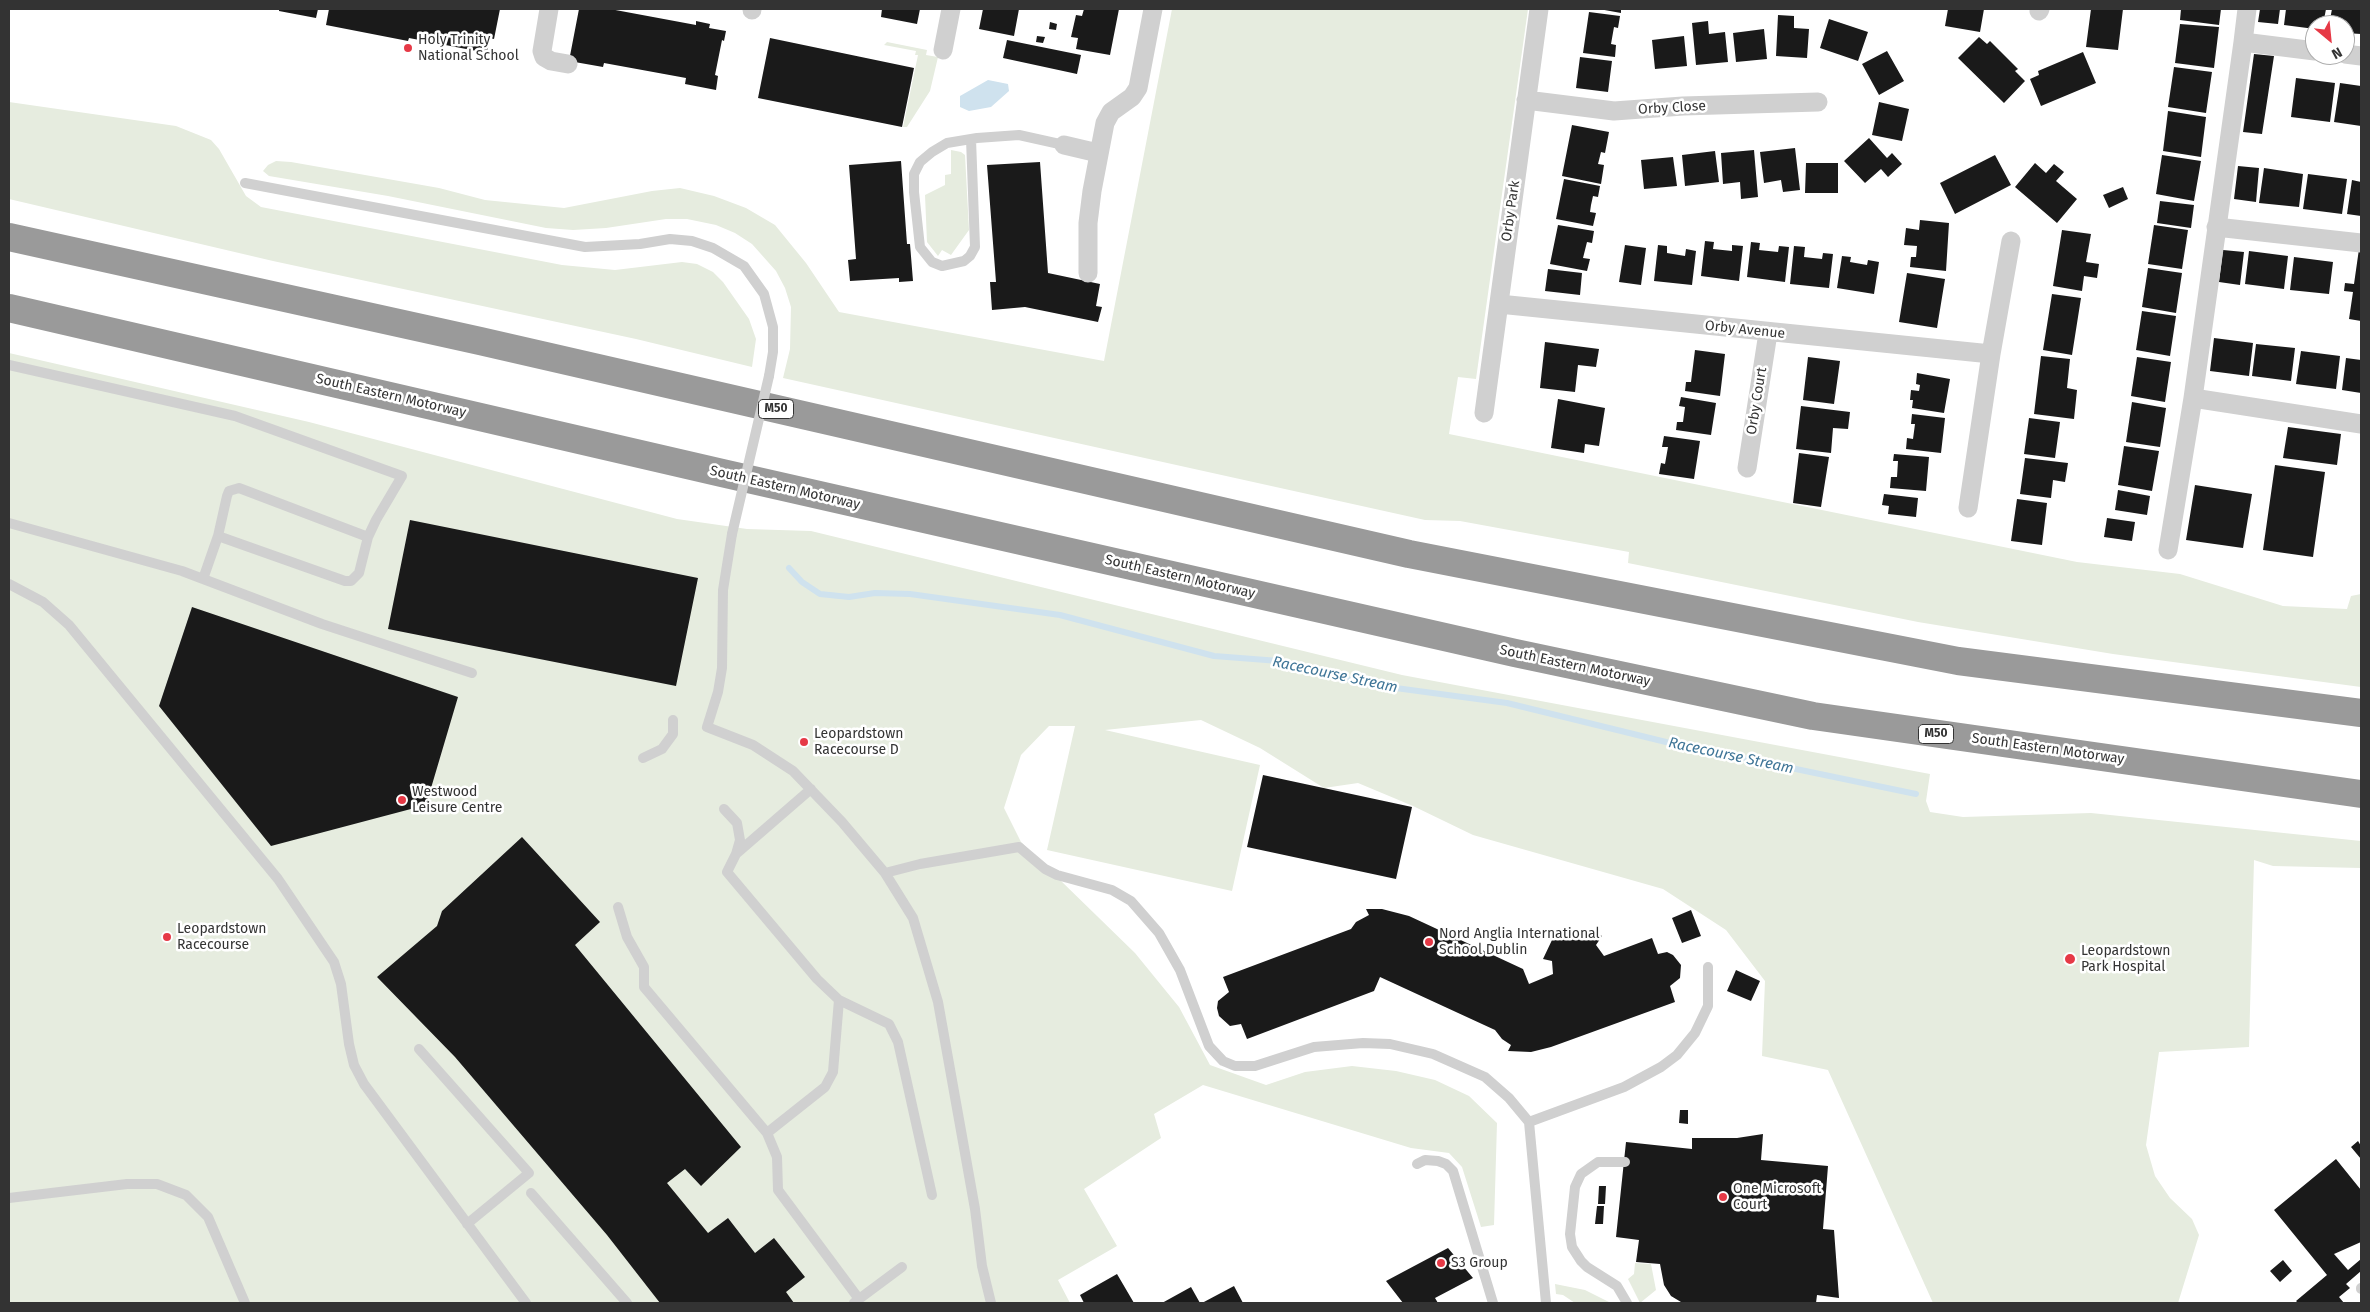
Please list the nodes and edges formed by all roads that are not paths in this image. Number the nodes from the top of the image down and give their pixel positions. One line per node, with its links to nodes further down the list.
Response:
1 (549, 9): 9 (street)
2 (951, 9): 7 (street)
3 (1153, 9): 14 (street)
4 (1539, 9): 10 (street, Orby Park)
5 (2247, 9): 6 (street)
6 (2243, 42): 8 (street); 16 (street)
7 (943, 50)
8 (2305, 50)
9 (568, 64)
10 (1526, 100): 11 (street, Orby Close); 21 (street, Orby Park)
11 (1818, 102)
12 (971, 139): 12 (lane); 13 (lane)
13 (1064, 144): 14 (street)
14 (1098, 153): 20 (street)
15 (245, 183): 41 (lane, bridge)
16 (2216, 227): 19 (street); 26 (street)
17 (9, 237): 38 (highway, M50)
18 (2011, 241): 24 (street)
19 (2361, 243)
20 (1088, 273)
21 (1499, 304): 23 (street, Orby Avenue); 27 (street, Orby Park)
22 (9, 308): 42 (highway, South Eastern Motorway / M50)
23 (1768, 333): 24 (street, Orby Avenue); 29 (street, Orby Court)
24 (1991, 354): 30 (street)
25 (9, 365): 33 (lane)
26 (2193, 398): 28 (street); 34 (street)
27 (1484, 413)
28 (2361, 424)
29 (1747, 468)
30 (1968, 508)
31 (9, 523): 35 (lane)
32 (218, 536): 33 (lane); 33 (lane); 35 (lane)
33 (368, 537)
34 (2168, 550)
35 (203, 579): 37 (lane)
36 (9, 584): 57 (lane)
37 (472, 673)
38 (2361, 713)
39 (673, 720): 40 (lane)
40 (643, 758)
41 (811, 789): 44 (lane); 45 (lane)
42 (2361, 794)
43 (724, 809): 44 (lane)
44 (736, 854): 48 (lane)
45 (885, 873): 50 (lane); 63 (lane)
46 (618, 907): 51 (lane)
47 (1708, 967): 50 (lane)
48 (839, 1000): 51 (lane); 55 (lane)
49 (420, 1049): 57 (lane)
50 (1529, 1122): 65 (lane)
51 (767, 1133): 59 (lane)
52 (1625, 1162): 66 (lane)
53 (1417, 1164): 64 (lane)
54 (530, 1193): 62 (lane)
55 (932, 1195)
56 (9, 1198): 60 (lane)
57 (468, 1224): 61 (lane)
58 (902, 1266): 59 (lane)
59 (857, 1301)
60 (245, 1303)
61 (526, 1303)
62 (627, 1303)
63 (991, 1303)
64 (1493, 1303)
65 (1546, 1303)
66 (1628, 1303)

